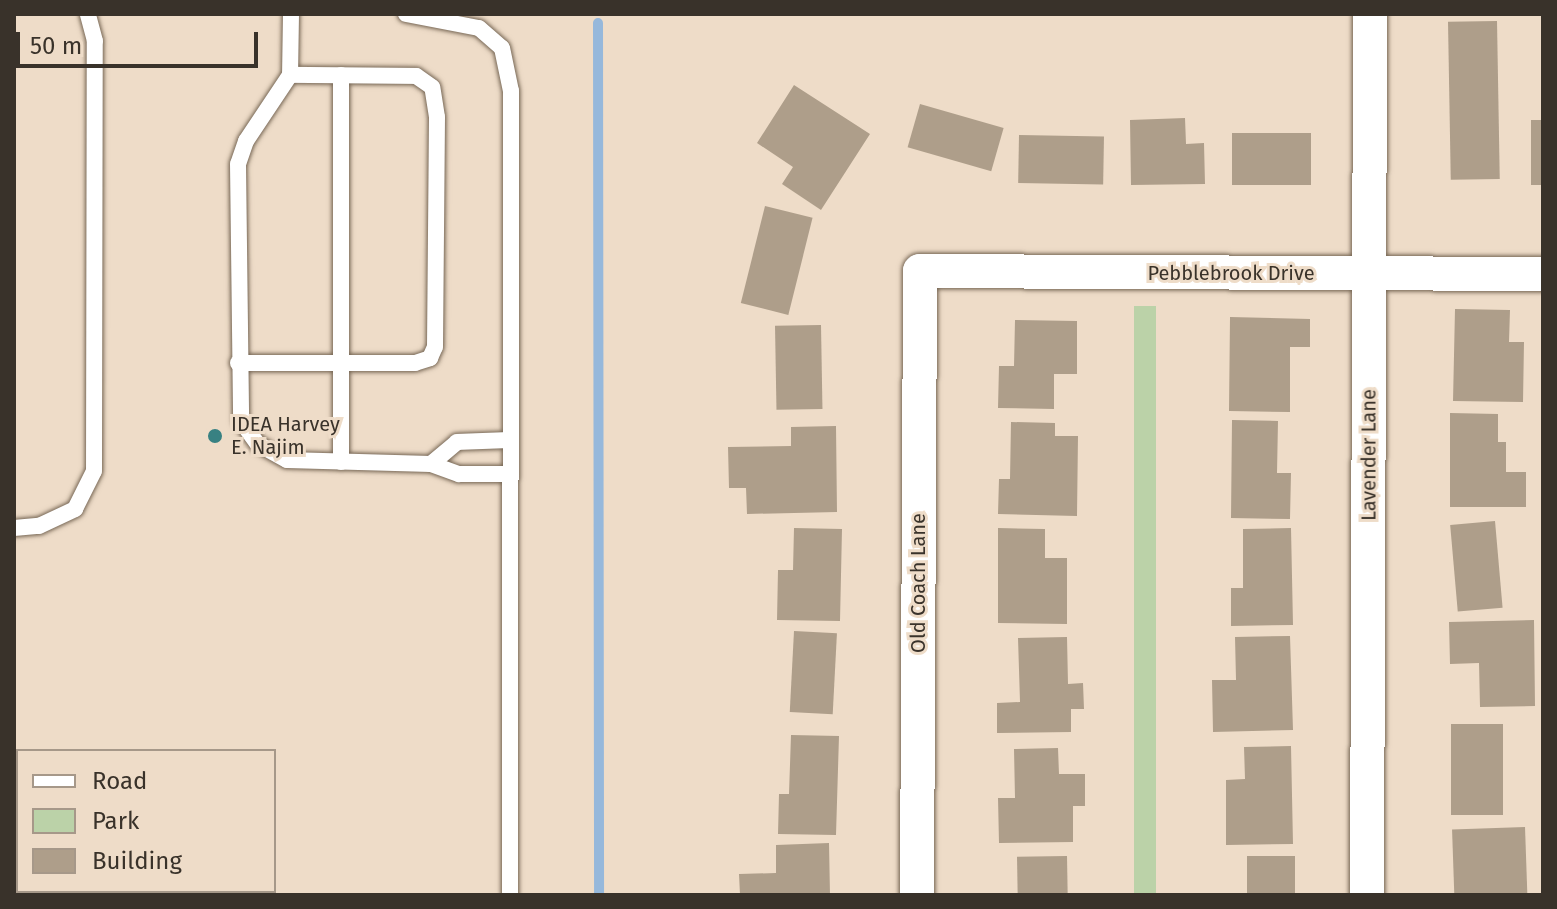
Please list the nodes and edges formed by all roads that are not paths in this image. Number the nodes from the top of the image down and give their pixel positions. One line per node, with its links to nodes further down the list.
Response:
1 (88, 14): 16 (lane)
2 (291, 14): 5 (lane)
3 (406, 14): 12 (lane)
4 (1370, 14): 8 (street, Lavender Lane)
5 (290, 75): 6 (lane); 10 (lane)
6 (341, 75): 11 (lane); 11 (lane)
7 (920, 271): 8 (street, Pebblebrook Drive); 18 (street, Old Coach Lane)
8 (1369, 273): 9 (street, Pebblebrook Drive); 19 (street, Lavender Lane)
9 (1543, 274)
10 (238, 363): 11 (lane); 13 (lane)
11 (341, 363): 13 (lane)
12 (508, 440): 14 (lane); 15 (lane)
13 (341, 462): 14 (lane)
14 (431, 464): 15 (lane)
15 (508, 474): 17 (lane)
16 (14, 528)
17 (510, 895)
18 (917, 895)
19 (1367, 895)

